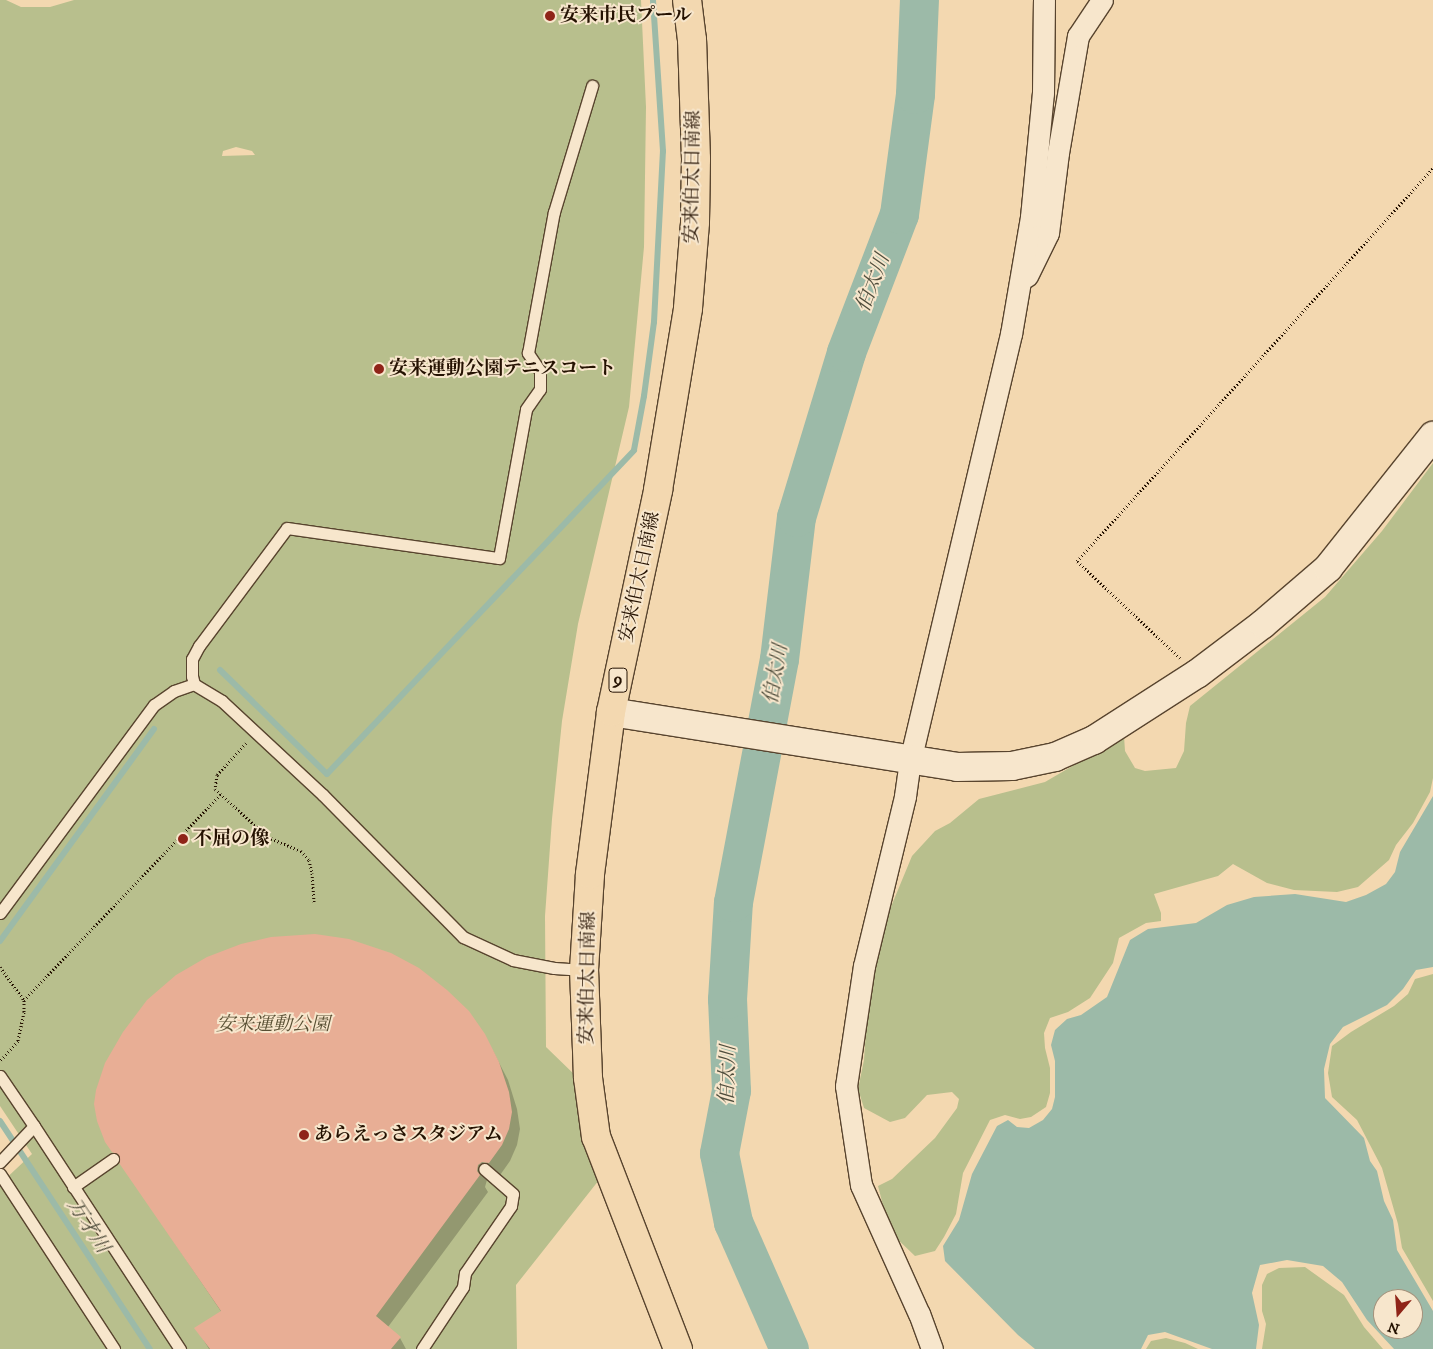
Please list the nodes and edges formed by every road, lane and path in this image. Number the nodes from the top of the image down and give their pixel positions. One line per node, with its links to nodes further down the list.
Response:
1 (686, 0): 10 (main road, 安来伯太日南線 / 9)
2 (1044, 0): 6 (street)
3 (1102, 0): 6 (street)
4 (592, 86): 9 (lane)
5 (1433, 168): 8 (path)
6 (1014, 301): 12 (street)
7 (1433, 436): 8 (street)
8 (1197, 674): 12 (street)
9 (194, 684): 11 (lane); 15 (lane)
10 (611, 712): 12 (street); 17 (main road, 安来伯太日南線 / 9)
11 (257, 732): 13 (path); 17 (lane)
12 (903, 760): 31 (street)
13 (221, 794): 14 (path); 18 (path)
14 (314, 902)
15 (0, 913)
16 (0, 967): 18 (path)
17 (584, 970): 30 (main road, 安来伯太日南線 / 9)
18 (24, 1000): 19 (path)
19 (0, 1061)
20 (0, 1076): 21 (lane)
21 (34, 1126): 23 (lane); 26 (lane)
22 (113, 1160): 26 (lane)
23 (0, 1162)
24 (484, 1169): 29 (lane)
25 (0, 1174): 27 (lane)
26 (73, 1187): 28 (lane)
27 (114, 1349)
28 (180, 1349)
29 (422, 1349)
30 (678, 1349)
31 (932, 1349)

